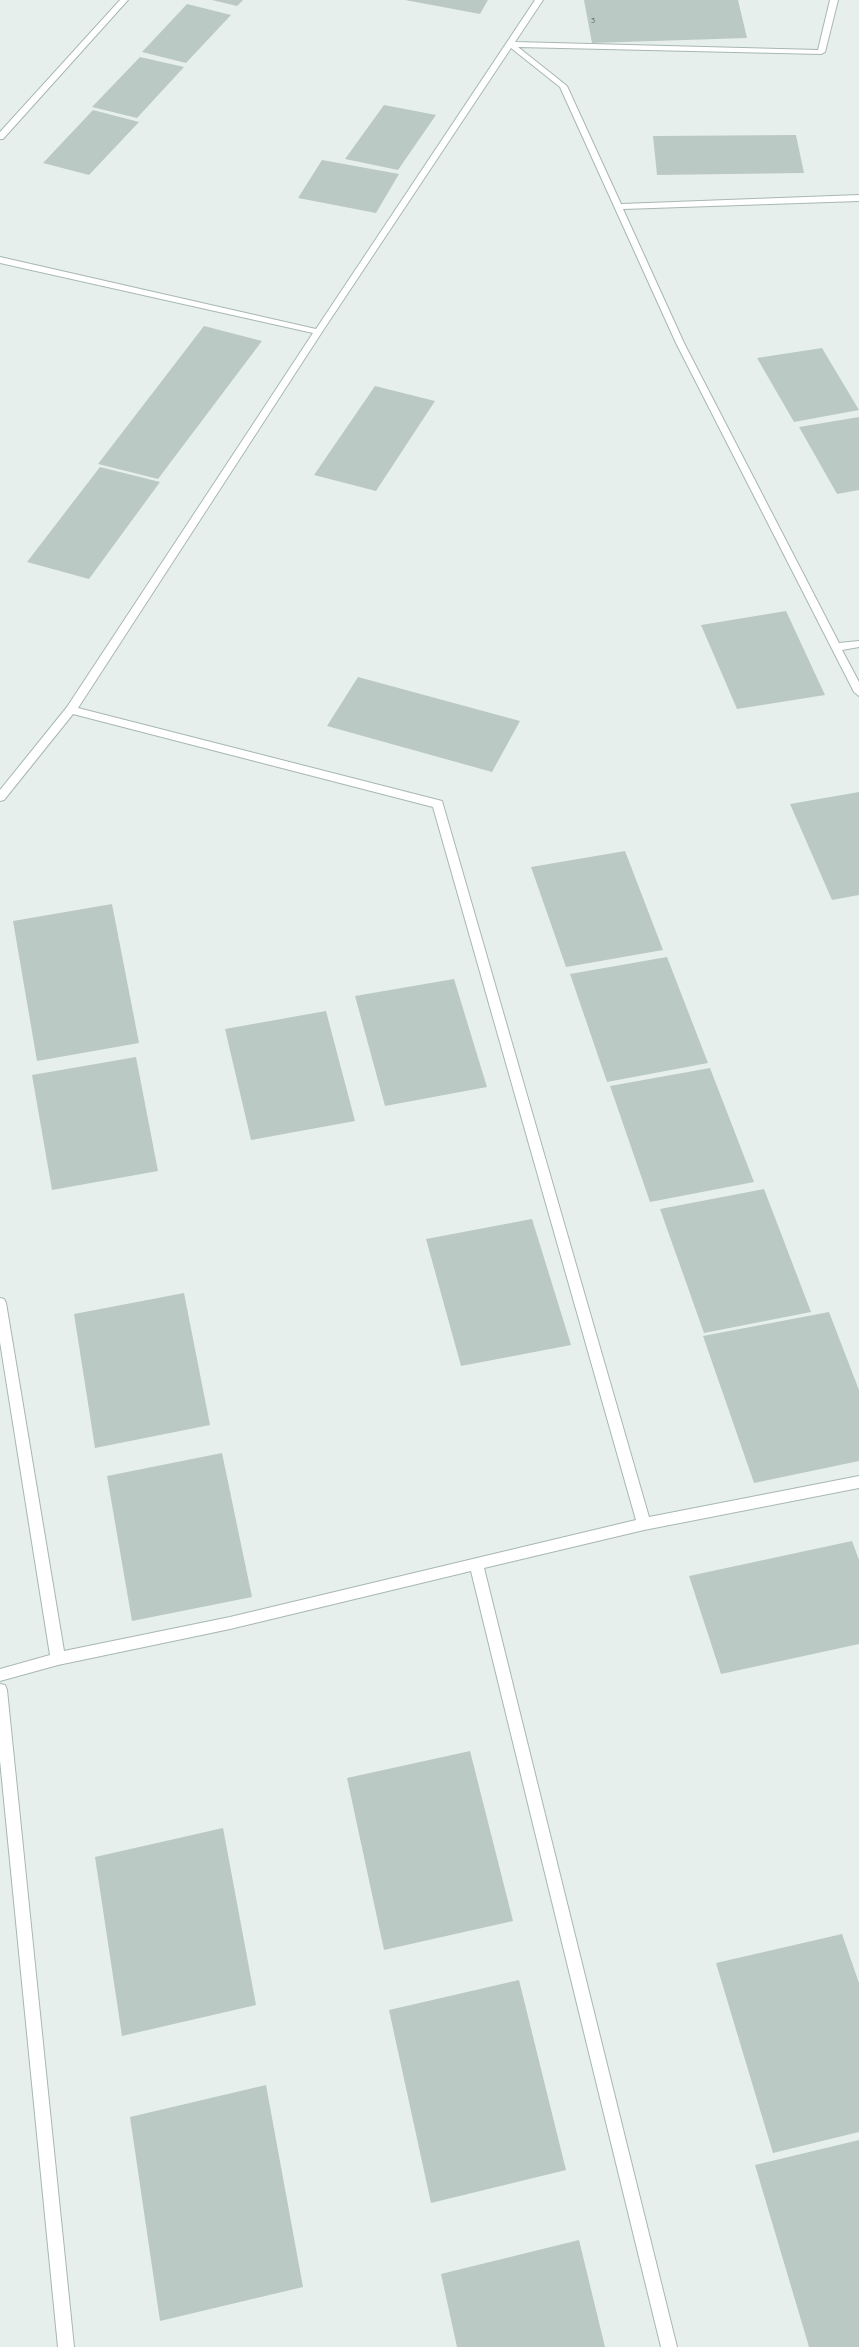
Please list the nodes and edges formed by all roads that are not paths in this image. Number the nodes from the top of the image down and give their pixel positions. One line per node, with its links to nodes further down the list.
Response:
1 (124, 0): 5 (street)
2 (538, 0): 4 (street)
3 (834, 0): 4 (street)
4 (510, 44): 7 (street); 9 (street)
5 (0, 137)
6 (859, 198): 7 (street)
7 (618, 206): 11 (street)
8 (0, 260): 9 (street)
9 (318, 332): 13 (street)
10 (859, 644): 11 (street)
11 (837, 647): 12 (street)
12 (859, 692)
13 (71, 710): 14 (street); 17 (street)
14 (0, 798)
15 (0, 1303): 19 (street)
16 (859, 1482): 17 (street)
17 (644, 1524): 18 (street)
18 (476, 1565): 19 (street); 23 (street)
19 (58, 1659): 20 (street)
20 (0, 1675)
21 (0, 1690): 22 (street)
22 (66, 2347)
23 (669, 2347)

